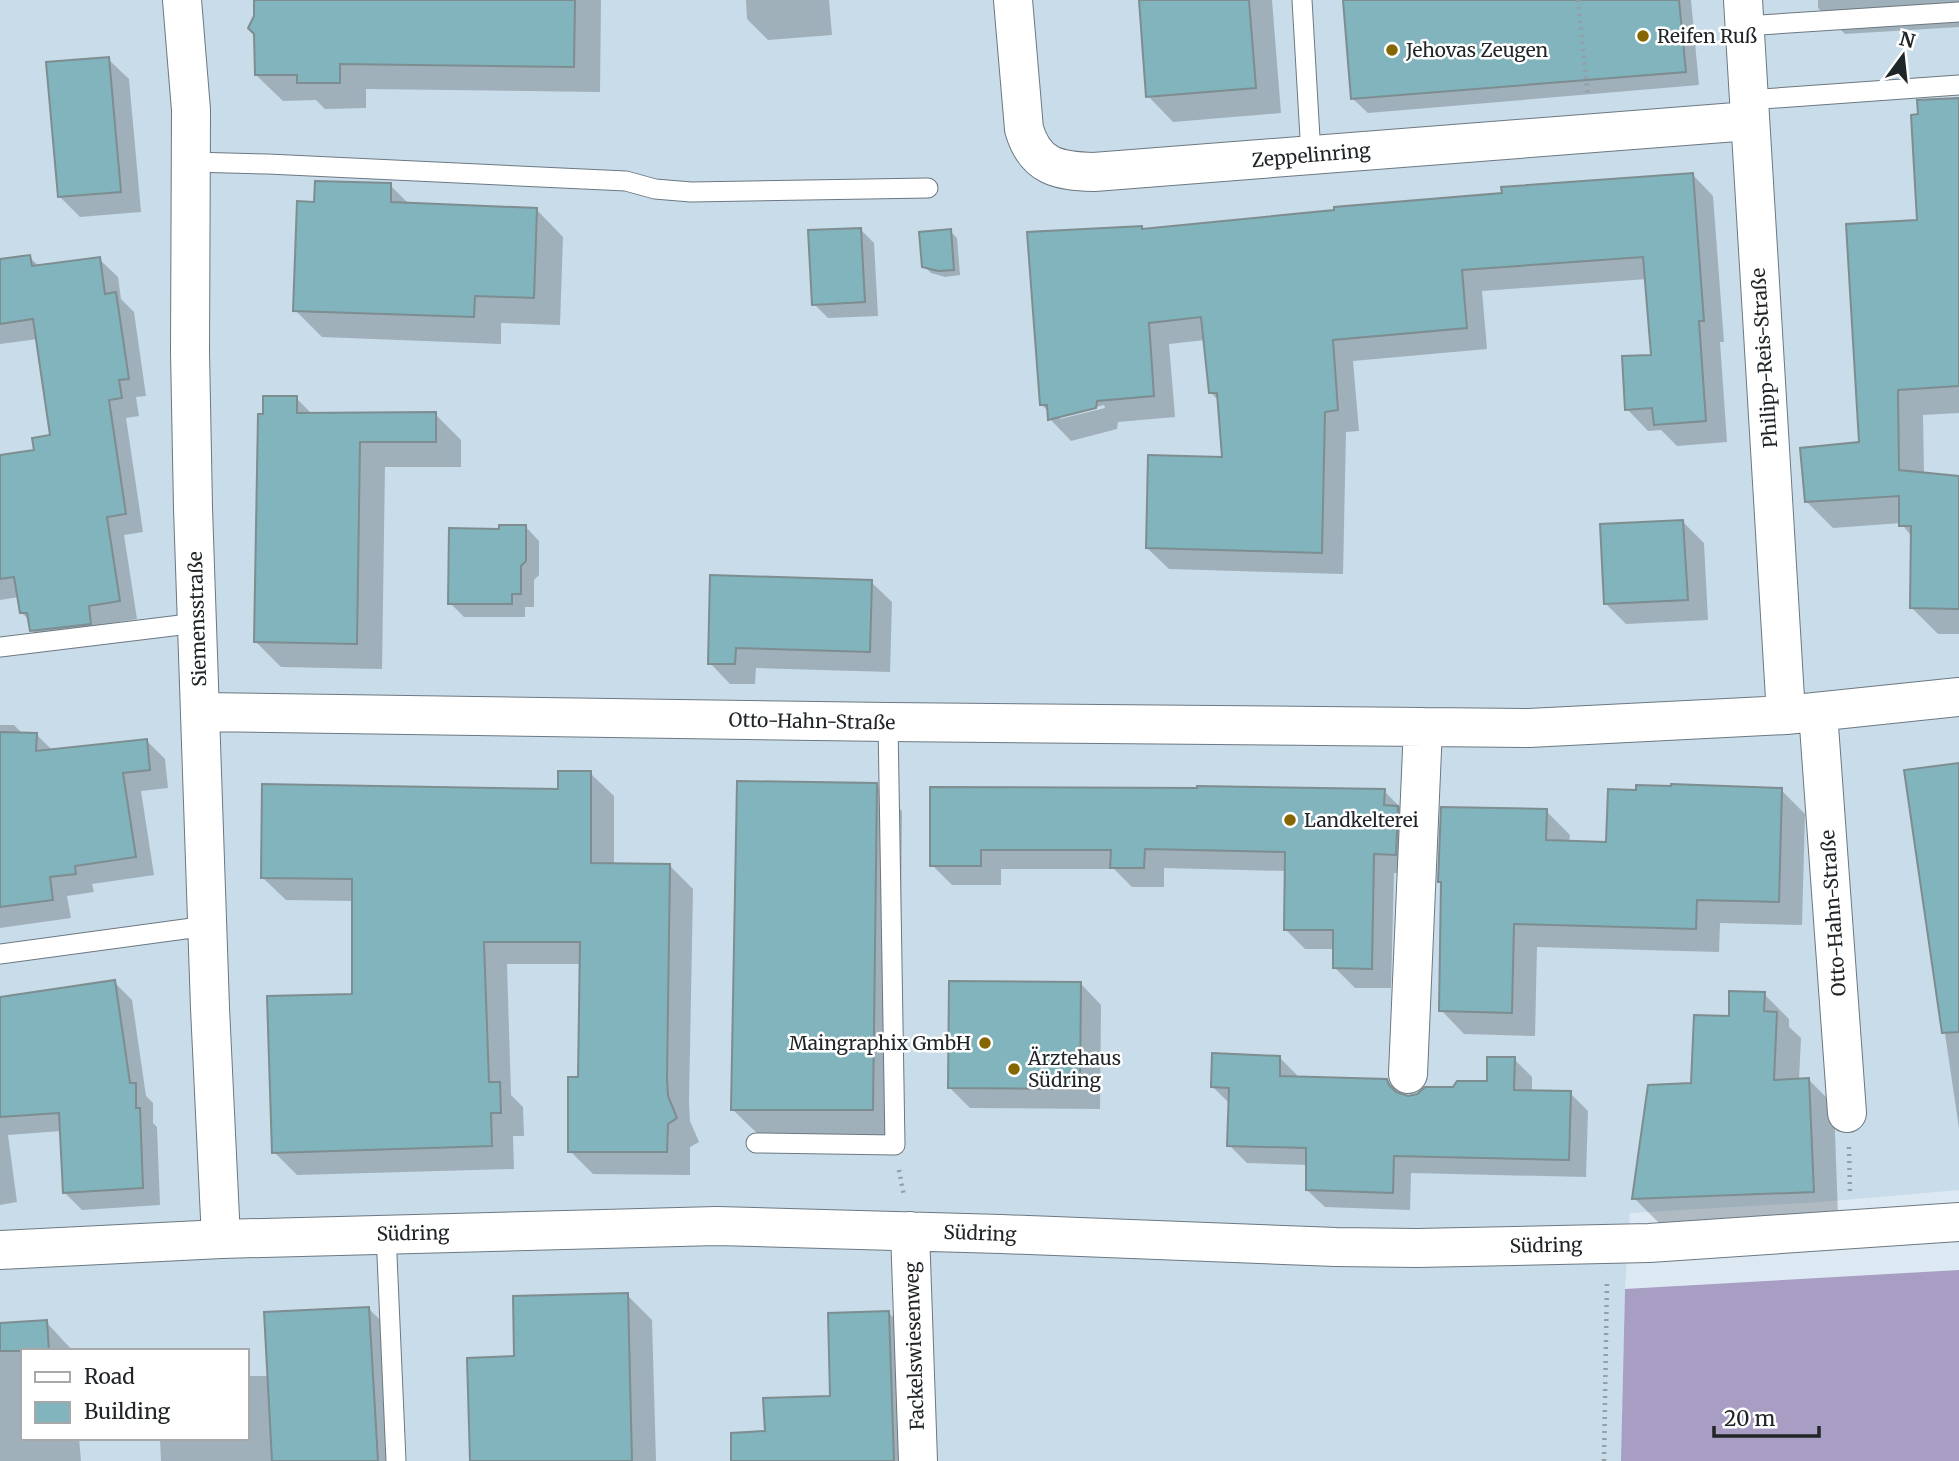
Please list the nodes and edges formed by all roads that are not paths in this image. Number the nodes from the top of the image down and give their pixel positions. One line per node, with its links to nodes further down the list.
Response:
1 (182, 0): 9 (street, Siemensstraße)
2 (1013, 0): 8 (street, Zeppelinring)
3 (1302, 0): 8 (lane)
4 (1959, 12): 5 (lane)
5 (1744, 13): 7 (street, Philipp-Reis-Straße)
6 (1959, 85): 7 (lane)
7 (1748, 110): 8 (street, Zeppelinring); 15 (street, Philipp-Reis-Straße)
8 (1311, 155)
9 (191, 162): 10 (lane); 11 (street, Siemensstraße)
10 (928, 188)
11 (197, 623): 12 (lane); 14 (street, Siemensstraße)
12 (0, 647)
13 (1959, 697): 15 (street, Otto-Hahn-Straße)
14 (201, 712): 16 (street, Otto-Hahn-Straße); 18 (street, Siemensstraße)
15 (1802, 714): 17 (street, Otto-Hahn-Straße); 21 (street, Otto-Hahn-Straße)
16 (887, 722): 17 (street, Otto-Hahn-Straße); 22 (lane)
17 (1423, 727): 20 (street)
18 (208, 926): 19 (lane); 26 (street, Siemensstraße)
19 (0, 954)
20 (1408, 1074)
21 (1847, 1113)
22 (756, 1143)
23 (1959, 1222): 24 (street, Südring)
24 (910, 1231): 25 (street, Südring); 29 (street, Fackelswiesenweg)
25 (386, 1233): 26 (street, Südring); 28 (lane)
26 (221, 1239): 27 (street, Südring)
27 (0, 1250)
28 (396, 1461)
29 (918, 1461)

